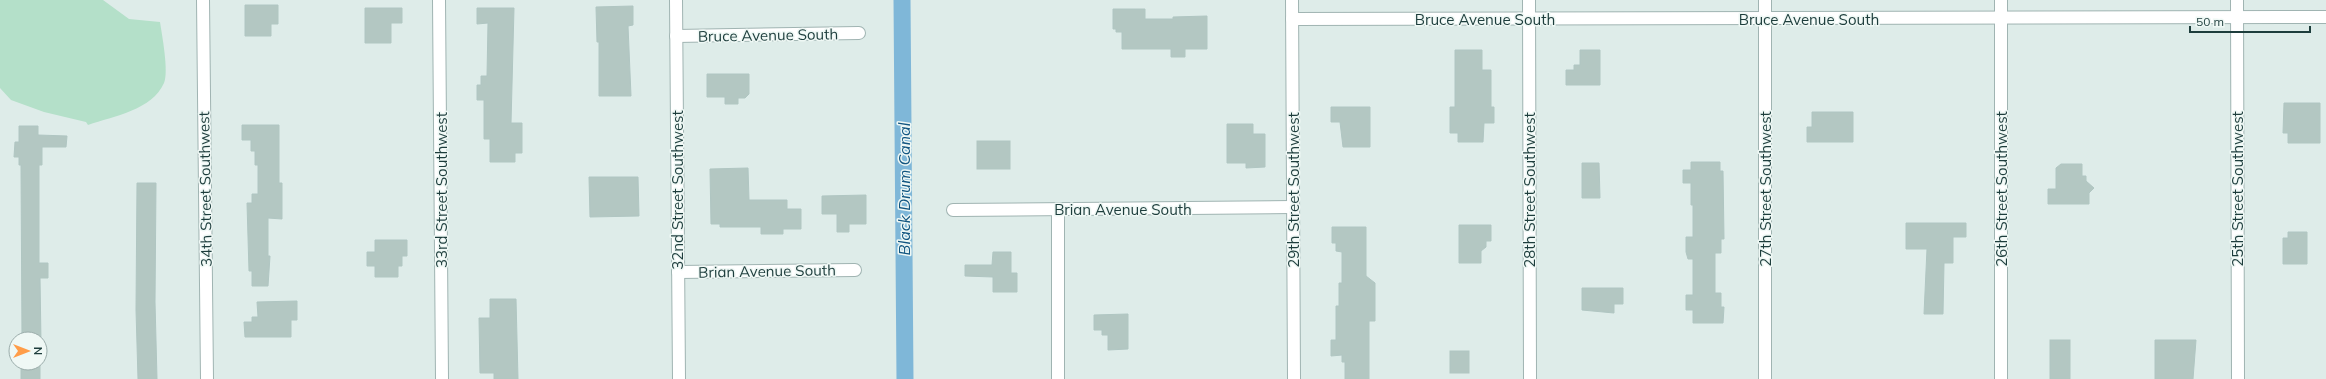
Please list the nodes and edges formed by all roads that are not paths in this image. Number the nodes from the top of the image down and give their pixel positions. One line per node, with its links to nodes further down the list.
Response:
1 (203, 0): 22 (street, 34th Street Southwest)
2 (439, 0): 23 (street, 33rd Street Southwest)
3 (676, 0): 16 (street, 32nd Street Southwest)
4 (1292, 0): 13 (street, 29th Street Southwest)
5 (1530, 0): 14 (street, 28th Street Southwest)
6 (1765, 0): 11 (street, 27th Street Southwest)
7 (2001, 0): 12 (street, 26th Street Southwest)
8 (2237, 0): 9 (street, 25th Street Southwest)
9 (2237, 17): 10 (street, Bruce Avenue South); 12 (street, Bruce Avenue South); 30 (street, 25th Street Southwest)
10 (2326, 17)
11 (1765, 18): 12 (street, Bruce Avenue South); 14 (street, Bruce Avenue South); 28 (street, 27th Street Southwest)
12 (2001, 18): 29 (street, 26th Street Southwest)
13 (1292, 19): 14 (street, Bruce Avenue South); 17 (street, 29th Street Southwest)
14 (1530, 19): 27 (street, 28th Street Southwest)
15 (859, 33): 16 (street, Bruce Avenue South)
16 (676, 36): 21 (street, 32nd Street Southwest)
17 (1292, 207): 18 (street, Brian Avenue South); 26 (street, 29th Street Southwest)
18 (1058, 209): 19 (street, Brian Avenue South); 25 (street)
19 (953, 210)
20 (856, 270): 21 (street, Brian Avenue South)
21 (678, 272): 24 (street, 32nd Street Southwest)
22 (207, 379)
23 (442, 379)
24 (679, 379)
25 (1058, 379)
26 (1294, 379)
27 (1530, 379)
28 (1765, 379)
29 (2002, 379)
30 (2238, 379)

